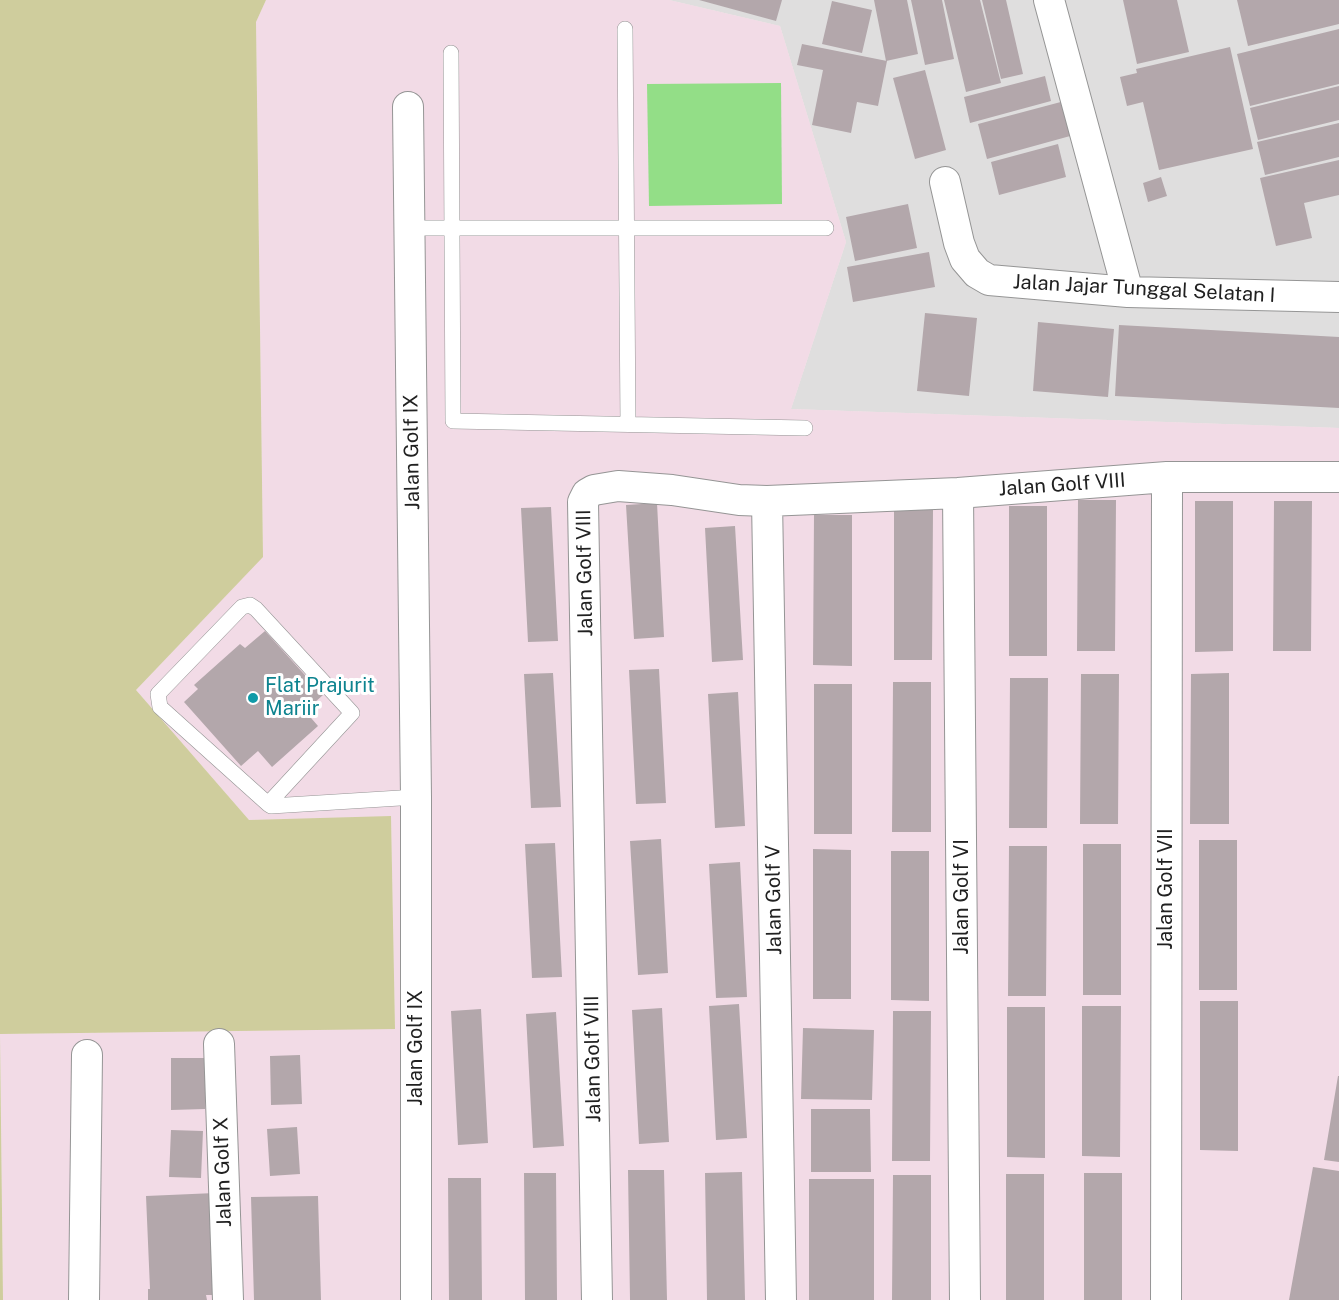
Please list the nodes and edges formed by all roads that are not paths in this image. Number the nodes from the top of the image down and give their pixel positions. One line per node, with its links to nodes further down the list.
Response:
1 (1049, 0): 10 (street)
2 (625, 29): 8 (lane)
3 (451, 53): 7 (lane)
4 (408, 107): 6 (street, Jalan Golf IX)
5 (945, 182): 10 (street, Jalan Jajar Tunggal Selatan I)
6 (409, 228): 7 (lane); 18 (street, Jalan Golf IX)
7 (452, 228): 8 (lane); 12 (lane)
8 (627, 228): 9 (lane); 12 (lane)
9 (826, 228)
10 (1128, 292): 11 (street, Jalan Jajar Tunggal Selatan I)
11 (1339, 297)
12 (628, 424): 13 (lane)
13 (805, 428)
14 (1167, 477): 15 (street, Jalan Golf VIII); 16 (street, Jalan Golf VIII); 28 (street, Jalan Golf VII)
15 (1339, 477)
16 (958, 493): 17 (street, Jalan Golf VIII); 27 (street, Jalan Golf VI)
17 (767, 501): 25 (street, Jalan Golf VIII); 26 (street, Jalan Golf V)
18 (416, 796): 19 (lane); 24 (street, Jalan Golf IX)
19 (268, 804): 19 (lane)
20 (219, 1044): 23 (street, Jalan Golf X)
21 (87, 1055): 22 (street)
22 (84, 1300)
23 (228, 1300)
24 (417, 1300)
25 (597, 1300)
26 (781, 1300)
27 (965, 1300)
28 (1166, 1300)

